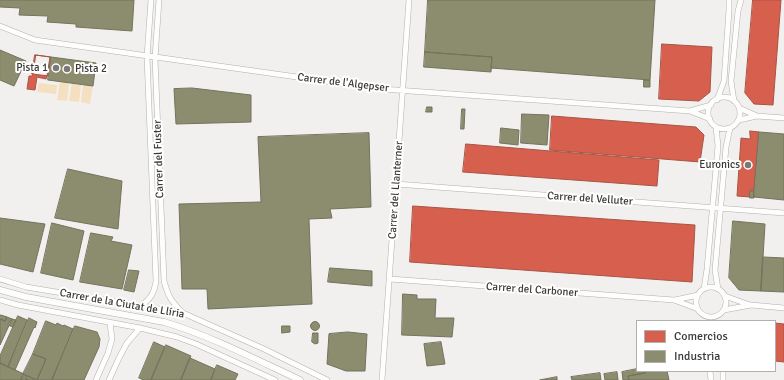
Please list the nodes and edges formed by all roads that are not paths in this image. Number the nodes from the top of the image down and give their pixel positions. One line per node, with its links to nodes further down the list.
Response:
1 (151, 0): 7 (street, Carrer del Fuster)
2 (159, 0): 8 (street, Carrer del Fuster)
3 (409, 0): 9 (street, Carrer del Llanterner)
4 (729, 0): 10 (street)
5 (741, 0): 11 (street)
6 (0, 26): 7 (street, Carrer de l'Algepser)
7 (147, 57): 8 (street, Carrer de l'Algepser); 35 (street, Carrer del Fuster)
8 (155, 58): 9 (street, Carrer de l'Algepser); 39 (street, Carrer del Fuster)
9 (403, 90): 14 (street, Carrer de l'Algepser); 21 (street, Carrer del Llanterner)
10 (717, 100): 11 (street); 12 (street)
11 (734, 101): 13 (street)
12 (711, 105): 14 (street); 17 (street)
13 (739, 108): 15 (street); 18 (street)
14 (690, 111): 17 (street)
15 (757, 116): 16 (street); 18 (street)
16 (784, 118)
17 (710, 119): 19 (street)
18 (739, 120): 20 (street)
19 (716, 127): 20 (street); 22 (street)
20 (730, 128): 23 (street)
21 (396, 184): 22 (street, Carrer del Velluter); 26 (street, Carrer del Llanterner)
22 (712, 207): 23 (street, Carrer del Velluter); 27 (street)
23 (720, 208): 24 (street, Carrer del Velluter); 28 (street)
24 (784, 212)
25 (0, 279): 35 (street, Carrer de la Ciutat de Llíria)
26 (390, 279): 33 (street, Carrer del Carboner); 50 (street, Carrer del Llanterner)
27 (704, 289): 28 (street); 30 (street)
28 (718, 289): 31 (street)
29 (0, 290): 48 (street, Carrer de la Ciutat de Llíria)
30 (698, 295): 33 (street, Carrer del Carboner); 37 (street)
31 (725, 296): 34 (street); 38 (street)
32 (0, 300): 43 (street, Carrer de la Ciutat de Llíria)
33 (674, 300): 37 (street, Carrer del Carboner)
34 (751, 305): 36 (street); 38 (street)
35 (141, 306): 39 (street, Carrer de la Ciutat de Llíria)
36 (784, 308)
37 (698, 309): 40 (street)
38 (723, 312): 40 (street); 42 (street)
39 (183, 313): 49 (street, Carrer de la Ciutat de Llíria)
40 (702, 314): 41 (street)
41 (704, 320)
42 (720, 320)
43 (110, 323): 44 (street, Carrer de la Ciutat de Llíria); 45 (street)
44 (140, 328): 46 (street); 47 (street, Carrer de la Ciutat de Llíria)
45 (96, 380)
46 (109, 380)
47 (275, 380)
48 (300, 380)
49 (327, 380)
50 (382, 380)

